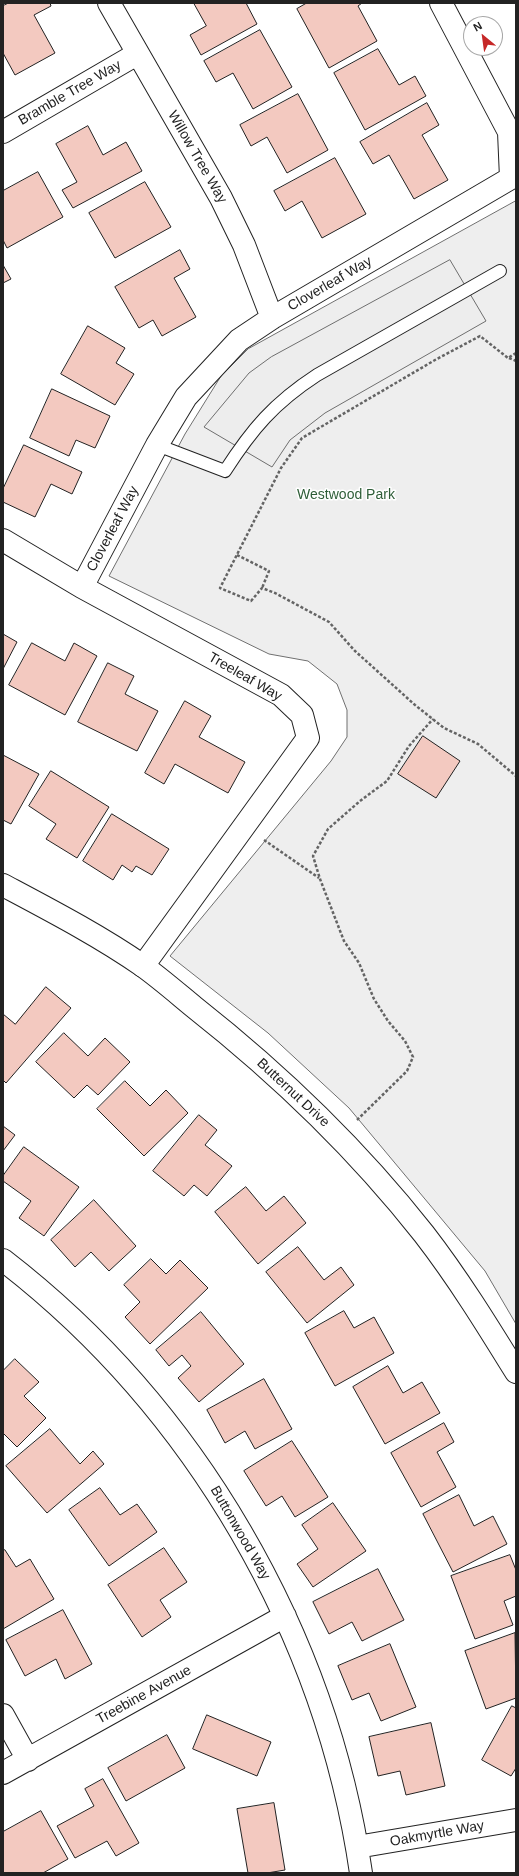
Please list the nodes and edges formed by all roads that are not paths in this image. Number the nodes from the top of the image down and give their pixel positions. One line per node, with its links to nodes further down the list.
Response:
1 (109, 3): 3 (street, Willow Tree Way)
2 (441, 3): 6 (street, Cloverleaf Way)
3 (137, 54): 4 (street, Bramble Tree Way); 6 (street, Willow Tree Way)
4 (3, 132)
5 (500, 271): 7 (lane)
6 (272, 318): 7 (street, Cloverleaf Way)
7 (157, 445): 9 (street, Cloverleaf Way)
8 (3, 540): 9 (street, Treeleaf Way)
9 (82, 587): 11 (street, Treeleaf Way)
10 (3, 885): 11 (street, Butternut Drive)
11 (143, 966): 13 (street, Butternut Drive)
12 (3, 1260): 14 (street, Buttonwood Way)
13 (516, 1372)
14 (285, 1616): 16 (street, Treebine Avenue); 19 (street, Buttonwood Way)
15 (3, 1715): 16 (street)
16 (28, 1760): 17 (street, Treebine Avenue)
17 (3, 1773)
18 (516, 1820): 19 (street, Oakmyrtle Way)
19 (357, 1848): 20 (street, Buttonwood Way)
20 (361, 1873)

